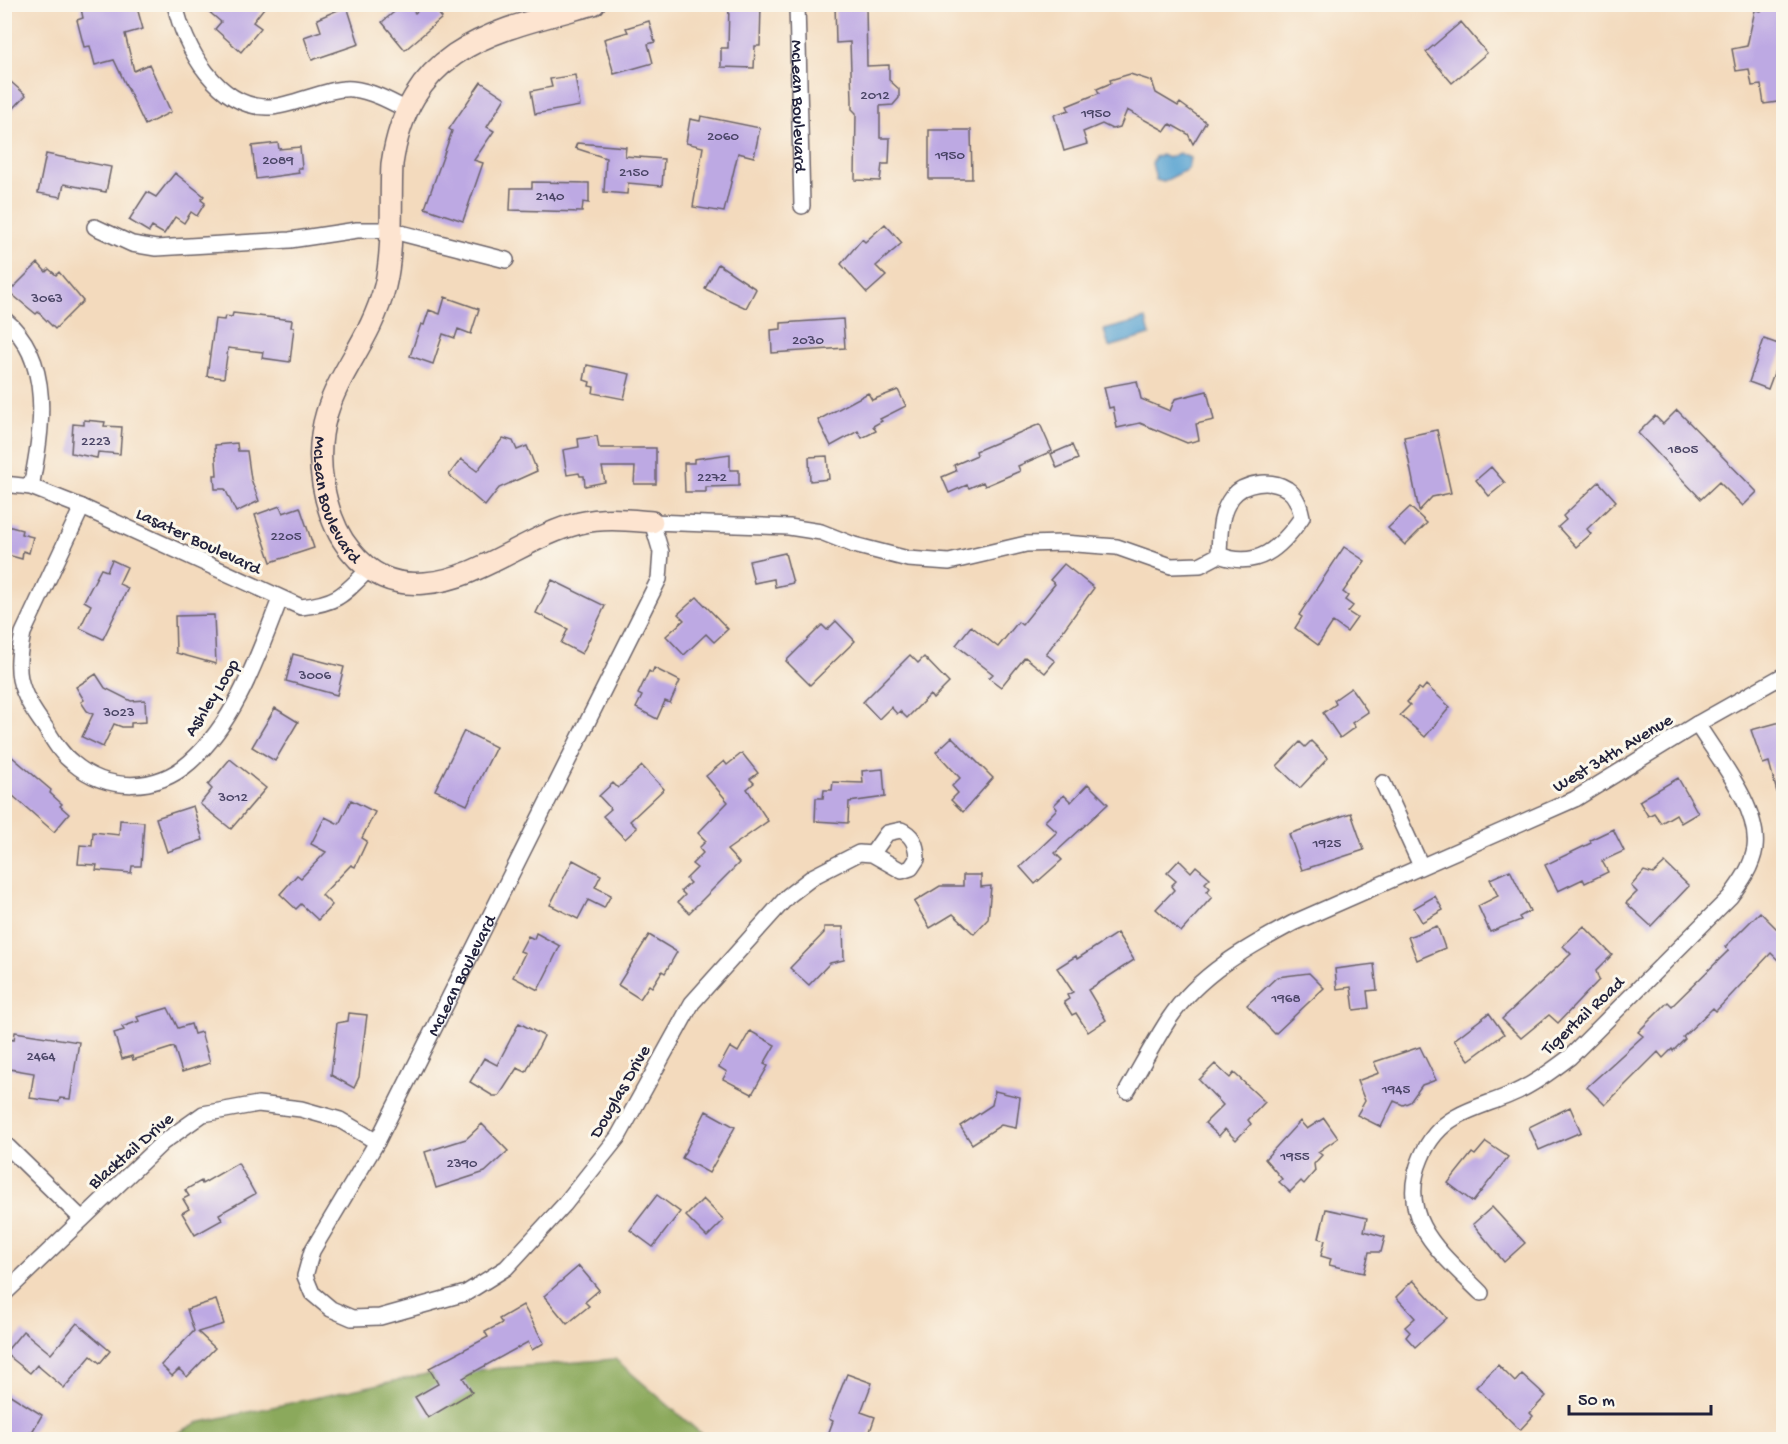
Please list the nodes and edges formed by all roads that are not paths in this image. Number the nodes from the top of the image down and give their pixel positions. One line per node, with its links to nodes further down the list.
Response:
1 (175, 4): 4 (street)
2 (594, 4): 4 (street, McLean Boulevard)
3 (797, 4): 5 (street, McLean Boulevard)
4 (407, 110): 7 (street, McLean Boulevard)
5 (802, 206)
6 (95, 227): 7 (street)
7 (389, 230): 8 (street); 15 (street, McLean Boulevard)
8 (506, 260)
9 (4, 319): 11 (street)
10 (4, 484): 11 (street, Lasater Boulevard)
11 (31, 487): 12 (street, Lasater Boulevard)
12 (82, 507): 16 (street, Lasater Boulevard); 16 (street, Ashley Loop)
13 (652, 522): 14 (street, McLean Boulevard); 15 (street, McLean Boulevard); 23 (street, McLean Boulevard)
14 (1219, 555): 14 (street)
15 (369, 569): 16 (street, Lasater Boulevard)
16 (280, 599)
17 (1784, 675): 18 (street, West 34th Avenue)
18 (1697, 724): 21 (street, West 34th Avenue); 27 (street, Tigertail Road)
19 (1383, 783): 21 (street)
20 (872, 854): 26 (street, Douglas Drive)
21 (1421, 866): 22 (street, West 34th Avenue)
22 (1127, 1091)
23 (377, 1142): 25 (street, Blacktail Drive); 26 (street, McLean Boulevard)
24 (4, 1143): 25 (street)
25 (82, 1219): 28 (street, Blacktail Drive)
26 (312, 1293)
27 (1481, 1293)
28 (4, 1294)

